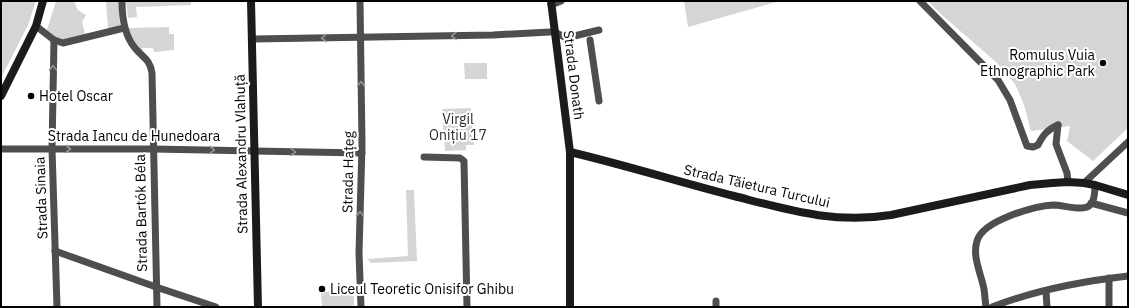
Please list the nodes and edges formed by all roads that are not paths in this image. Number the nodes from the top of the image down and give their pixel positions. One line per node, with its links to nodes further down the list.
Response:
1 (43, 1): 8 (main road)
2 (122, 1): 9 (street)
3 (251, 1): 13 (main road, Strada Alexandru Vlahuță)
4 (360, 1): 12 (street, Strada Hațeg)
5 (561, 1): 7 (street)
6 (920, 1): 26 (street)
7 (551, 3): 11 (main road, Strada Donath)
8 (36, 26): 14 (street); 16 (main road)
9 (124, 28): 14 (street); 21 (street, Strada Bartók Béla)
10 (599, 30): 11 (street)
11 (555, 32): 12 (street, one-way to 12); 23 (main road, Strada Donath)
12 (361, 38): 13 (street, one-way to 13); 24 (street, Strada Hațeg, one-way to 12)
13 (252, 39): 22 (main road, Strada Alexandru Vlahuță)
14 (54, 40): 19 (street, Strada Sinaia, one-way to 14)
15 (590, 40): 17 (street)
16 (1, 96)
17 (599, 101)
18 (1128, 142): 27 (street)
19 (52, 148): 20 (street, Strada Iancu de Hunedoara); 21 (street, Strada Iancu de Hunedoara, one-way to 21); 32 (street, Strada Sinaia)
20 (1, 149)
21 (153, 149): 22 (street, Strada Iancu de Hunedoara, one-way to 22); 35 (street, Strada Bartók Béla)
22 (254, 151): 24 (street, Strada Iancu de Hunedoara, one-way to 24); 40 (main road, Strada Alexandru Vlahuță)
23 (570, 152): 26 (main road, Strada Tăietura Turcului); 43 (main road, Strada Donath)
24 (362, 153): 41 (street, Strada Hațeg, one-way to 24)
25 (424, 158): 42 (street)
26 (1068, 182): 27 (main road, Strada Tăietura Turcului)
27 (1084, 183): 28 (main road, Strada Tăietura Turcului)
28 (1095, 185): 29 (main road, Strada Tăietura Turcului); 30 (street)
29 (1128, 195)
30 (1091, 203): 31 (street); 44 (street)
31 (1128, 213)
32 (55, 251): 35 (street); 37 (street, Strada Sinaia)
33 (1128, 276): 34 (street)
34 (1109, 278): 36 (street); 47 (street)
35 (156, 287): 38 (street, Strada Bartók Béla); 39 (street)
36 (1046, 291): 45 (street); 46 (street)
37 (57, 307)
38 (157, 307)
39 (216, 307)
40 (258, 307)
41 (361, 307)
42 (467, 307)
43 (570, 307)
44 (986, 307)
45 (992, 307)
46 (1047, 307)
47 (1109, 307)

